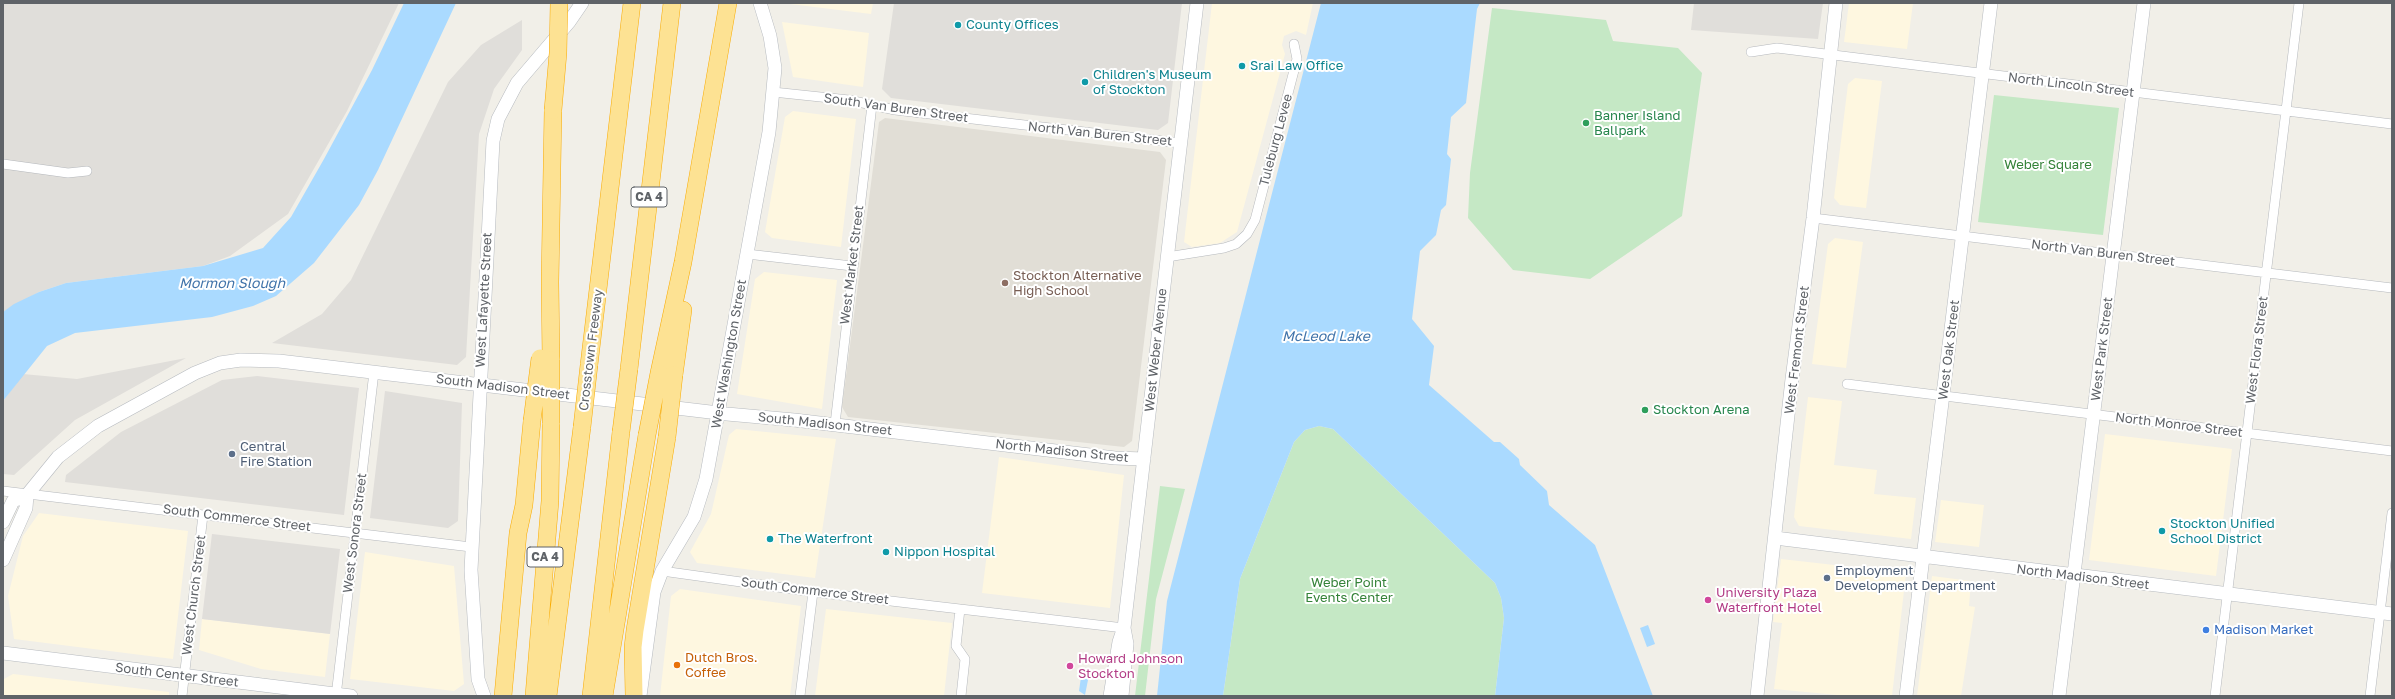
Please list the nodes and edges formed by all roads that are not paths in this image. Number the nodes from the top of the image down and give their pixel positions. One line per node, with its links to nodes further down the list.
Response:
1 (547, 3): 21 (highway, CA 4, bridge)
2 (559, 3): 21 (highway, bridge)
3 (582, 3): 38 (street, West Lafayette Street)
4 (632, 3): 67 (highway, Crosstown Freeway / CA 4, bridge)
5 (672, 3): 73 (highway, CA 4, bridge)
6 (728, 3): 37 (highway)
7 (760, 3): 17 (street, West Washington Street)
8 (1197, 3): 24 (street, West Weber Avenue)
9 (1836, 3): 15 (street, West Fremont Street)
10 (1990, 3): 16 (street, West Oak Street)
11 (2144, 3): 18 (street, West Park Street)
12 (2299, 3): 20 (street, West Flora Street)
13 (1294, 44): 31 (street, Tuleburg Levee)
14 (1751, 52): 15 (street, North Lincoln Street)
15 (1830, 54): 16 (street, North Lincoln Street); 27 (street, West Fremont Street)
16 (1981, 73): 18 (street, North Lincoln Street); 28 (street, West Oak Street)
17 (773, 92): 19 (street, South Van Buren Street); 29 (street, West Washington Street)
18 (2134, 93): 20 (street, North Lincoln Street); 30 (street, West Park Street)
19 (872, 105): 23 (street, South Van Buren Street); 32 (street, West Market Street)
20 (2286, 111): 22 (street, North Lincoln Street); 33 (street, West Flora Street)
21 (553, 116): 35 (highway, CA 4)
22 (2392, 124)
23 (1019, 125): 24 (street, North Van Buren Street)
24 (1180, 143): 31 (street, West Weber Avenue)
25 (3, 164): 26 (street)
26 (87, 171)
27 (1813, 218): 28 (street, North Van Buren Street); 54 (street, West Fremont Street)
28 (1963, 235): 30 (street, North Van Buren Street); 40 (street, West Oak Street)
29 (747, 254): 32 (street); 41 (street, West Washington Street)
30 (2114, 254): 33 (street, North Van Buren Street); 42 (street, West Park Street)
31 (1167, 257): 47 (street, West Weber Avenue)
32 (852, 266): 43 (street, West Market Street)
33 (2267, 272): 34 (street, North Van Buren Street); 44 (street, West Flora Street)
34 (2392, 288)
35 (546, 359): 67 (highway, CA 4, bridge); 72 (highway, bridge)
36 (374, 372): 38 (street, South Madison Street); 49 (street, South Madison Street); 53 (street, West Sonora Street)
37 (666, 374): 74 (highway, bridge); 75 (highway, bridge)
38 (479, 384): 41 (street, South Madison Street); 55 (street, West Lafayette Street)
39 (1847, 384): 40 (street, North Monroe Street)
40 (1943, 395): 42 (street, North Monroe Street); 56 (street, West Oak Street)
41 (718, 413): 43 (street, South Madison Street); 58 (street, West Washington Street)
42 (2094, 415): 44 (street, North Monroe Street); 59 (street, West Park Street)
43 (834, 424): 45 (street, South Madison Street)
44 (2247, 434): 46 (street, North Monroe Street); 61 (street, West Flora Street)
45 (980, 441): 47 (street, North Madison Street)
46 (2392, 451)
47 (1144, 459): 64 (street, West Weber Avenue)
48 (3, 491): 49 (street, South Commerce Street)
49 (27, 496): 51 (street, South Commerce Street); 52 (street); 57 (street)
50 (2392, 514): 63 (street)
51 (203, 515): 53 (street, South Commerce Street); 66 (street, West Church Street)
52 (3, 522)
53 (355, 533): 55 (street, South Commerce Street); 68 (street, West Sonora Street)
54 (1775, 538): 56 (street, North Madison Street); 81 (street, West Fremont Street)
55 (471, 547): 71 (street, West Lafayette Street)
56 (1925, 556): 59 (street, North Madison Street); 82 (street, West Oak Street)
57 (3, 560)
58 (662, 571): 60 (street, South Commerce Street); 76 (street, West Washington Street)
59 (2074, 576): 61 (street, North Madison Street); 83 (street, West Park Street)
60 (813, 592): 62 (street, South Commerce Street); 77 (street)
61 (2228, 594): 63 (street, North Madison Street); 84 (street, West Flora Street)
62 (964, 609): 64 (street, South Commerce Street); 78 (street)
63 (2386, 613): 85 (street)
64 (1124, 628): 79 (street); 80 (street, West Weber Avenue)
65 (3, 653): 66 (street, South Center Street)
66 (184, 676): 68 (street, South Center Street); 69 (street, West Church Street)
67 (541, 694)
68 (336, 695): 70 (street, South Center Street)
69 (182, 696)
70 (351, 696)
71 (484, 696)
72 (503, 696)
73 (591, 696)
74 (604, 696)
75 (634, 696)
76 (640, 696)
77 (800, 696)
78 (961, 696)
79 (1110, 696)
80 (1122, 696)
81 (1757, 696)
82 (1906, 696)
83 (2059, 696)
84 (2215, 696)
85 (2370, 696)

